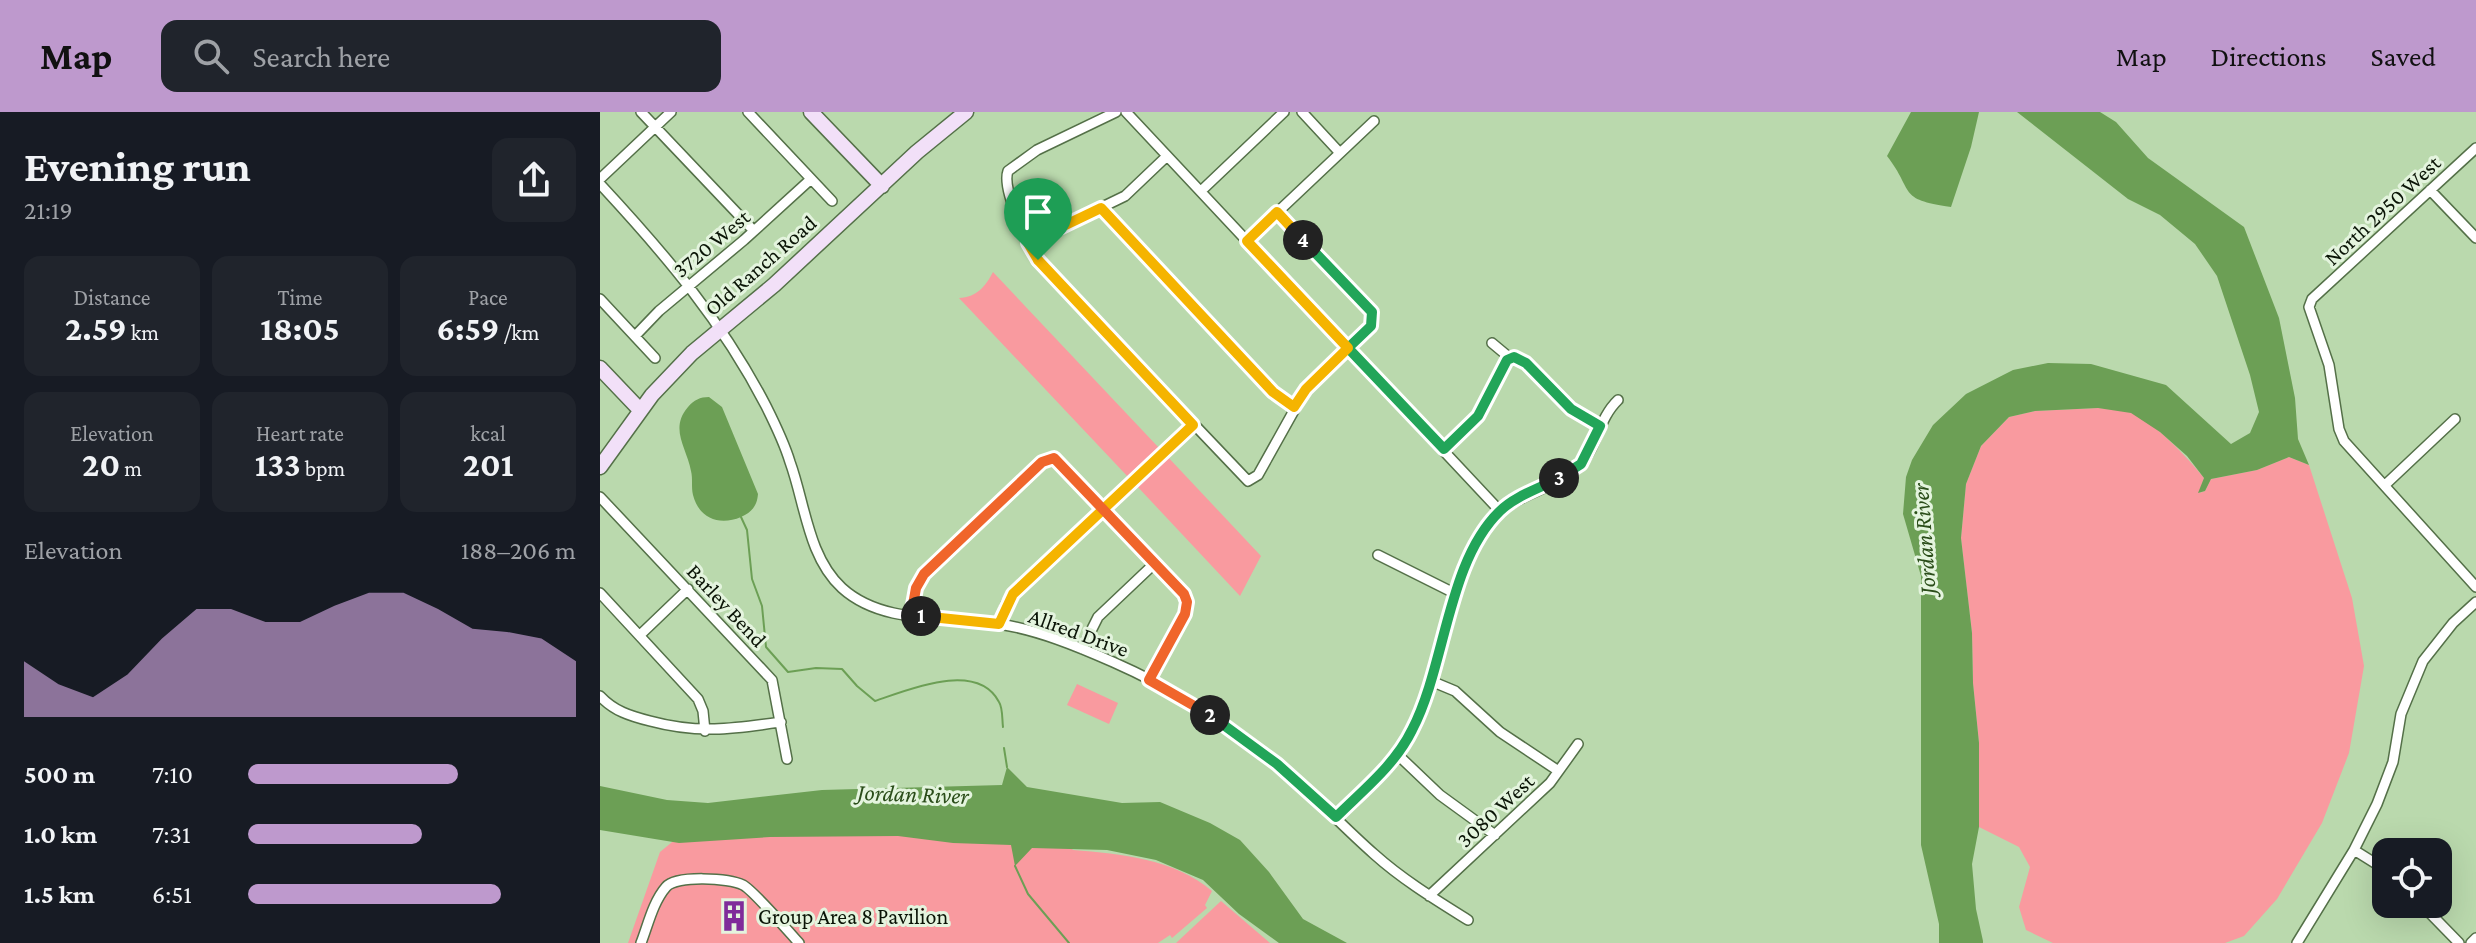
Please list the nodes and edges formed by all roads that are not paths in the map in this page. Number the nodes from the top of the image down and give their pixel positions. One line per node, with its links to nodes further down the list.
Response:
1 (641, 112): 11 (street)
2 (671, 112): 11 (street)
3 (748, 112): 15 (street)
4 (811, 112): 17 (street)
5 (965, 112): 17 (street, Old Ranch Road)
6 (1116, 112): 26 (street)
7 (1126, 112): 14 (street)
8 (1284, 112): 19 (street)
9 (1302, 112): 13 (street)
10 (1374, 121): 13 (street)
11 (655, 127): 16 (street); 23 (street)
12 (2476, 148): 18 (street, North 2950 West)
13 (1340, 153): 22 (street)
14 (1167, 156): 19 (street); 21 (street)
15 (811, 179): 20 (street); 23 (street, 3720 West)
16 (600, 182): 27 (street, Allred Drive)
17 (882, 186): 29 (street, Old Ranch Road)
18 (2430, 190): 24 (street); 44 (street, North 2950 West)
19 (1201, 191): 25 (street)
20 (832, 201)
21 (1101, 208): 26 (street); 37 (street)
22 (1277, 212): 25 (street); 32 (street)
23 (754, 231): 27 (street, 3720 West)
24 (2476, 238)
25 (1247, 241): 32 (street)
26 (1028, 243): 40 (street)
27 (689, 285): 29 (street, Allred Drive); 30 (street, 3720 West)
28 (600, 299): 30 (street)
29 (719, 329): 38 (street, Old Ranch Road); 55 (street, Allred Drive)
30 (635, 336): 33 (street)
31 (1492, 343): 34 (street)
32 (1348, 348): 37 (street); 42 (street)
33 (655, 358)
34 (1510, 358): 41 (street); 42 (street)
35 (600, 368): 38 (street)
36 (1618, 400): 41 (street)
37 (1294, 407): 40 (street)
38 (640, 410): 43 (street, Old Ranch Road)
39 (2455, 419): 44 (street)
40 (1193, 425): 46 (street)
41 (1600, 426): 47 (street)
42 (1444, 449): 47 (street)
43 (600, 467)
44 (2385, 485): 50 (street)
45 (600, 497): 51 (street, Barley Bend)
46 (1104, 508): 49 (street); 55 (street); 56 (street)
47 (1500, 511): 53 (street)
48 (1378, 555): 53 (street)
49 (1155, 563): 58 (street); 59 (street)
50 (2476, 587)
51 (688, 589): 57 (street); 62 (street, Barley Bend)
52 (600, 593): 57 (street)
53 (1456, 594): 60 (street)
54 (2476, 602): 70 (street)
55 (911, 616): 56 (street, Allred Drive)
56 (999, 624): 58 (street, Allred Drive)
57 (640, 635): 63 (street)
58 (1082, 649): 59 (street, Allred Drive)
59 (1149, 680): 68 (street, Allred Drive)
60 (1431, 681): 65 (street); 67 (street)
61 (600, 696): 63 (street)
62 (781, 722): 63 (street); 66 (street, Barley Bend)
63 (705, 731)
64 (1578, 744): 67 (street, 3080 West)
65 (1398, 755): 68 (street); 69 (street)
66 (787, 759)
67 (1557, 770): 69 (street, 3080 West)
68 (1336, 817): 72 (street, Allred Drive)
69 (1495, 835): 72 (street, 3080 West)
70 (2354, 850): 71 (street); 78 (street)
71 (2372, 861)
72 (1429, 896): 74 (street, Allred Drive)
73 (2435, 918): 79 (street)
74 (1468, 920)
75 (2476, 938): 80 (street)
76 (641, 943): 77 (street)
77 (799, 943)
78 (2297, 943)
79 (2459, 943)
80 (2471, 943)

